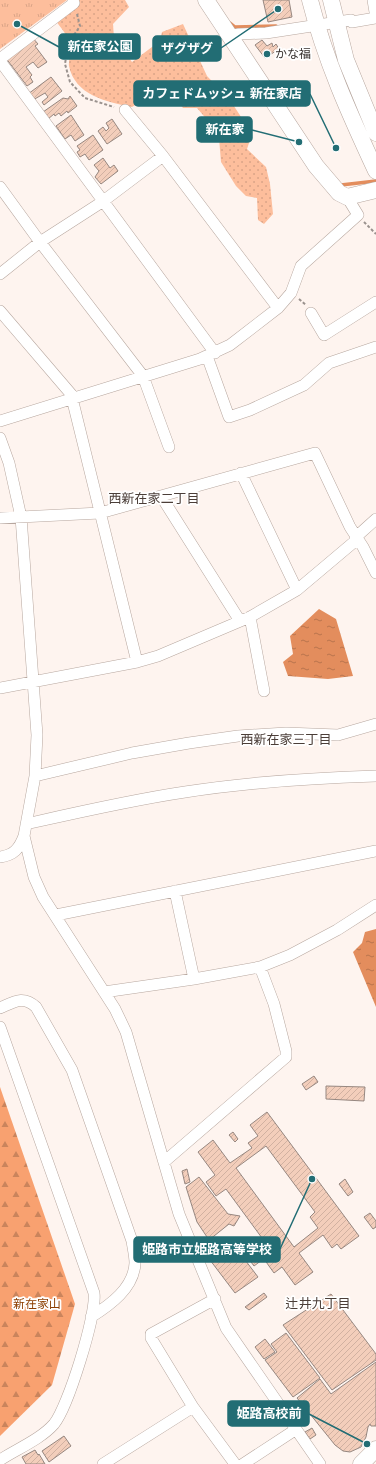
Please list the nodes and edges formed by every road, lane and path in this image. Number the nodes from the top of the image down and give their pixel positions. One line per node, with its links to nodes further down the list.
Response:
1 (206, 0): 9 (street)
2 (310, 0): 8 (street)
3 (330, 0): 7 (street)
4 (373, 0): 6 (street)
5 (73, 2): 10 (street); 11 (path)
6 (376, 14): 7 (street)
7 (344, 21): 8 (street); 12 (street)
8 (317, 25): 9 (street); 14 (street)
9 (229, 36): 17 (street)
10 (0, 60): 18 (street)
11 (125, 110): 13 (street)
12 (376, 133)
13 (163, 156): 18 (street); 25 (street)
14 (376, 171)
15 (0, 187): 21 (street)
16 (376, 190): 17 (street)
17 (347, 197): 19 (street)
18 (102, 202): 21 (street); 29 (street)
19 (358, 215): 20 (path); 23 (street)
20 (376, 234)
21 (40, 242): 22 (street); 30 (street)
22 (0, 274)
23 (291, 293): 25 (street); 27 (path)
24 (376, 302): 27 (street)
25 (278, 308): 29 (street)
26 (0, 311): 31 (street)
27 (311, 313)
28 (376, 347): 29 (street)
29 (211, 355): 30 (street)
30 (143, 376): 31 (street); 34 (street)
31 (72, 398): 32 (street); 37 (street)
32 (0, 420)
33 (0, 438): 38 (street)
34 (169, 447)
35 (241, 473): 36 (street); 41 (street); 43 (street)
36 (161, 496): 37 (street); 44 (street)
37 (100, 513): 38 (street); 45 (street)
38 (21, 516): 39 (street); 46 (street)
39 (0, 518)
40 (376, 519): 41 (street)
41 (360, 542): 42 (street); 43 (street)
42 (376, 573)
43 (297, 590): 44 (street)
44 (245, 619): 45 (street); 48 (street)
45 (137, 662): 46 (street)
46 (33, 682): 47 (street); 50 (street)
47 (0, 688)
48 (264, 691)
49 (376, 724): 50 (street)
50 (35, 776): 52 (street)
51 (376, 776): 52 (street)
52 (26, 824): 53 (street)
53 (24, 836): 55 (street); 58 (street)
54 (376, 851): 56 (street)
55 (0, 857)
56 (175, 891): 58 (street); 60 (street)
57 (376, 905): 59 (street)
58 (56, 915): 61 (street)
59 (260, 967): 60 (street); 64 (street)
60 (194, 979): 61 (street)
61 (104, 992): 64 (street)
62 (0, 1008): 66 (street)
63 (0, 1027): 66 (street)
64 (164, 1162): 65 (street)
65 (215, 1299): 67 (street); 68 (street)
66 (91, 1317): 70 (street)
67 (193, 1406): 71 (street); 72 (street)
68 (295, 1430): 73 (street); 74 (street)
69 (376, 1449): 75 (street)
70 (0, 1460)
71 (104, 1464)
72 (235, 1464)
73 (243, 1464)
74 (320, 1464)
75 (361, 1464)

